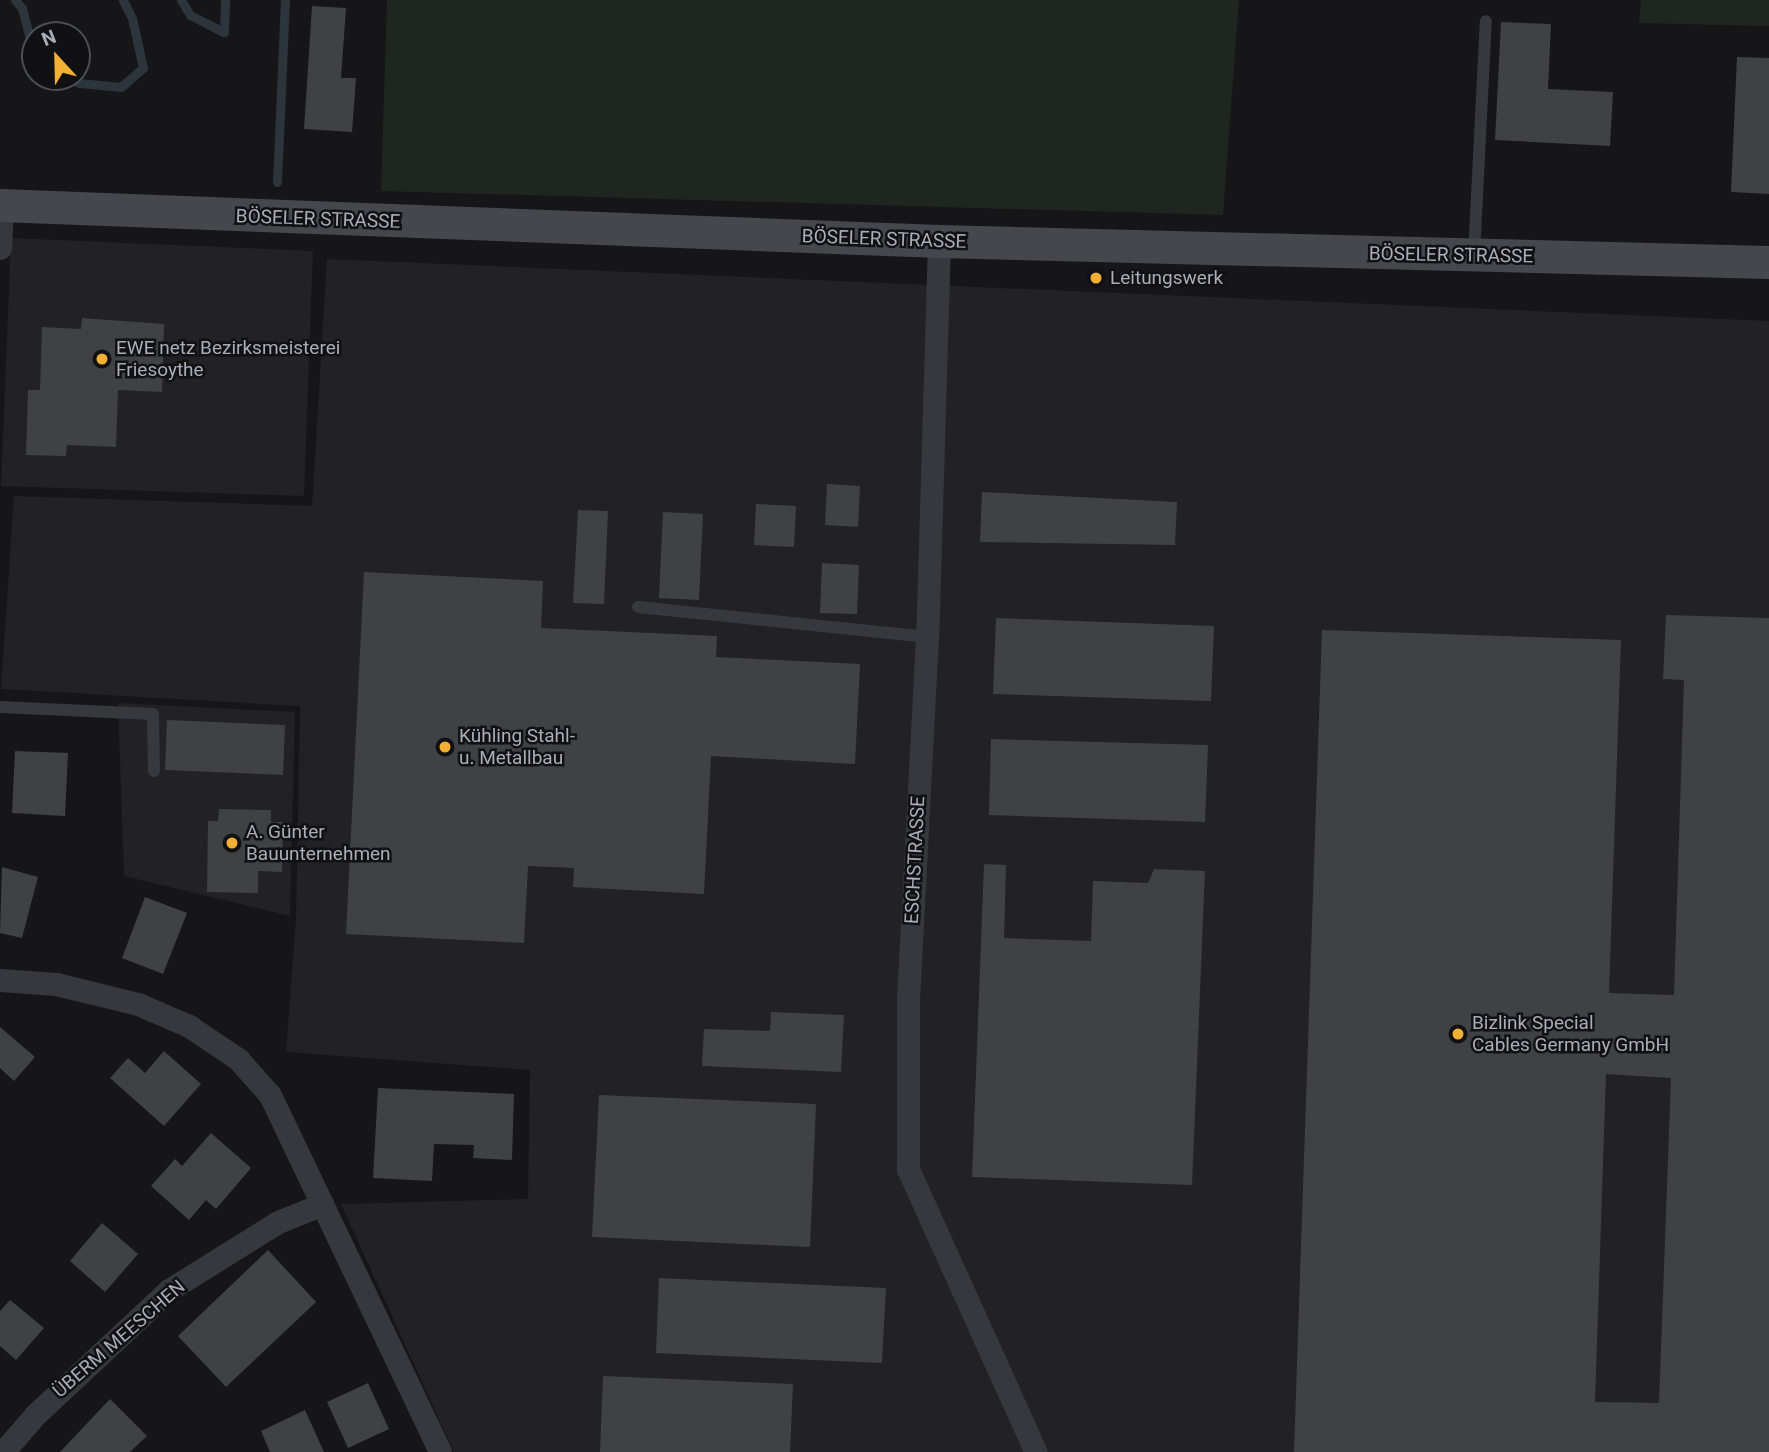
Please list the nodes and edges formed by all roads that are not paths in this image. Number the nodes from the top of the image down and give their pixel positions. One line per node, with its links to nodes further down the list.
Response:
1 (1486, 21): 5 (lane)
2 (1, 205): 3 (main road, BÖSELER STRASSE); 4 (street)
3 (939, 241): 5 (main road, BÖSELER STRASSE); 8 (street, ESCHSTRASSE)
4 (0, 247)
5 (1474, 255): 6 (main road, BÖSELER STRASSE)
6 (1769, 262)
7 (638, 607): 8 (lane)
8 (927, 637): 15 (street, ESCHSTRASSE)
9 (0, 707): 10 (lane)
10 (154, 771)
11 (0, 980): 12 (street)
12 (323, 1204): 13 (street, ÜBERM MEESCHEN); 14 (street)
13 (3, 1452)
14 (440, 1452)
15 (1036, 1452)

